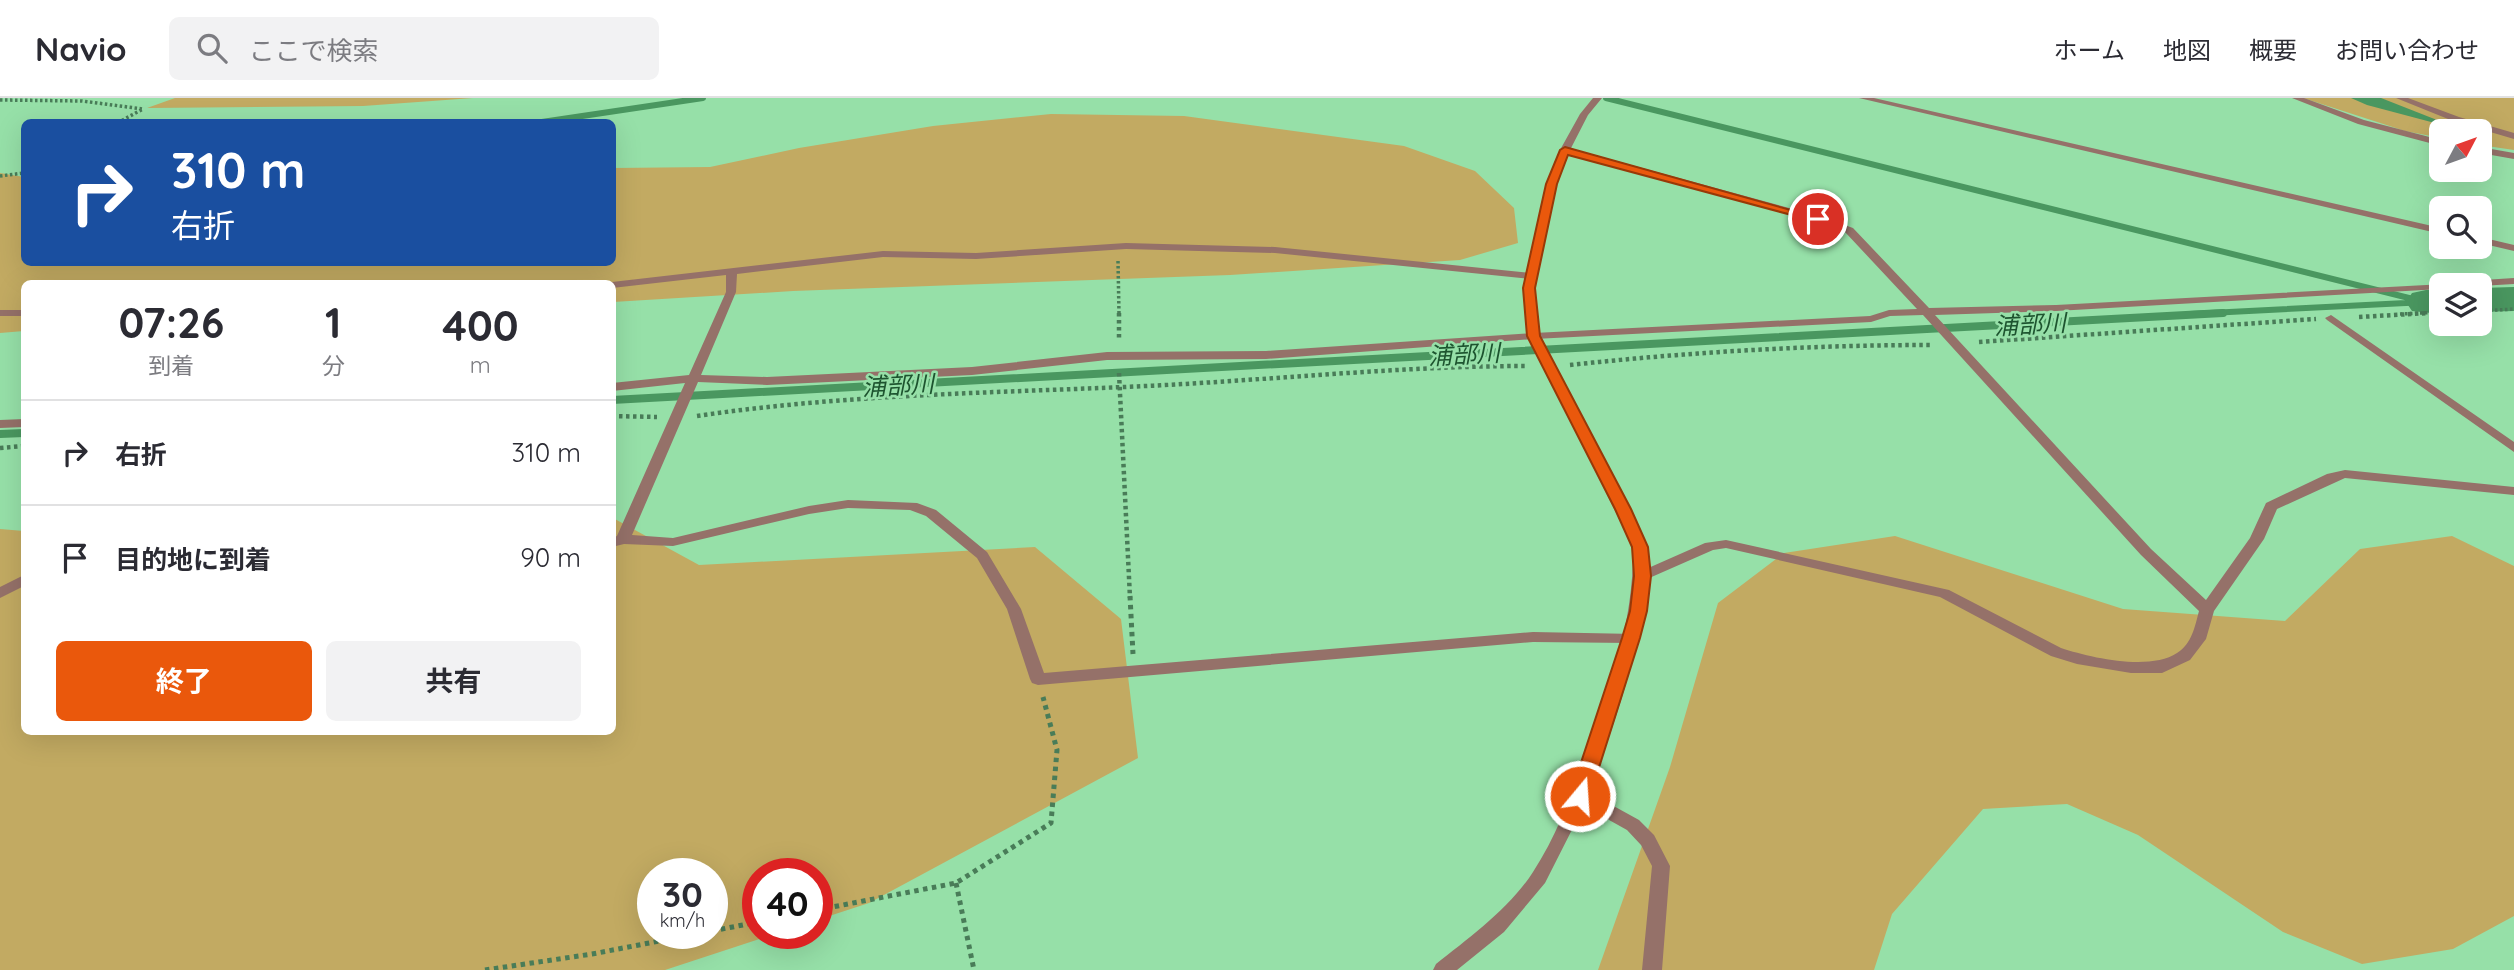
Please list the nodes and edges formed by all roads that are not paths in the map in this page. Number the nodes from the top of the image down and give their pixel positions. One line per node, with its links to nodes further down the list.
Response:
1 (1598, 98): 7 (street)
2 (1863, 98): 10 (street)
3 (2296, 98): 6 (street)
4 (2400, 98): 5 (street)
5 (2514, 136)
6 (2429, 140)
7 (1565, 150): 14 (street); 19 (street)
8 (2492, 152): 9 (street)
9 (2514, 156)
10 (2429, 228)
11 (2492, 243): 12 (street)
12 (2514, 248)
13 (732, 271): 14 (street); 17 (street); 24 (street)
14 (1532, 276): 23 (street)
15 (2514, 281): 16 (street)
16 (2492, 282)
17 (616, 285)
18 (2429, 287): 19 (street)
19 (1927, 312): 23 (street); 34 (street)
20 (0, 313): 21 (street)
21 (21, 313)
22 (2331, 318): 28 (street)
23 (1534, 336): 24 (street); 31 (street)
24 (696, 378): 25 (street); 30 (street)
25 (616, 387)
26 (21, 423): 27 (street)
27 (0, 425)
28 (2514, 449)
29 (2514, 491): 34 (street)
30 (618, 541): 35 (street)
31 (1642, 576): 34 (street); 35 (street)
32 (21, 582): 33 (street)
33 (0, 593)
34 (2207, 610)
35 (1631, 638): 36 (street)
36 (1580, 796): 37 (street); 38 (street)
37 (1443, 970)
38 (1652, 970)

